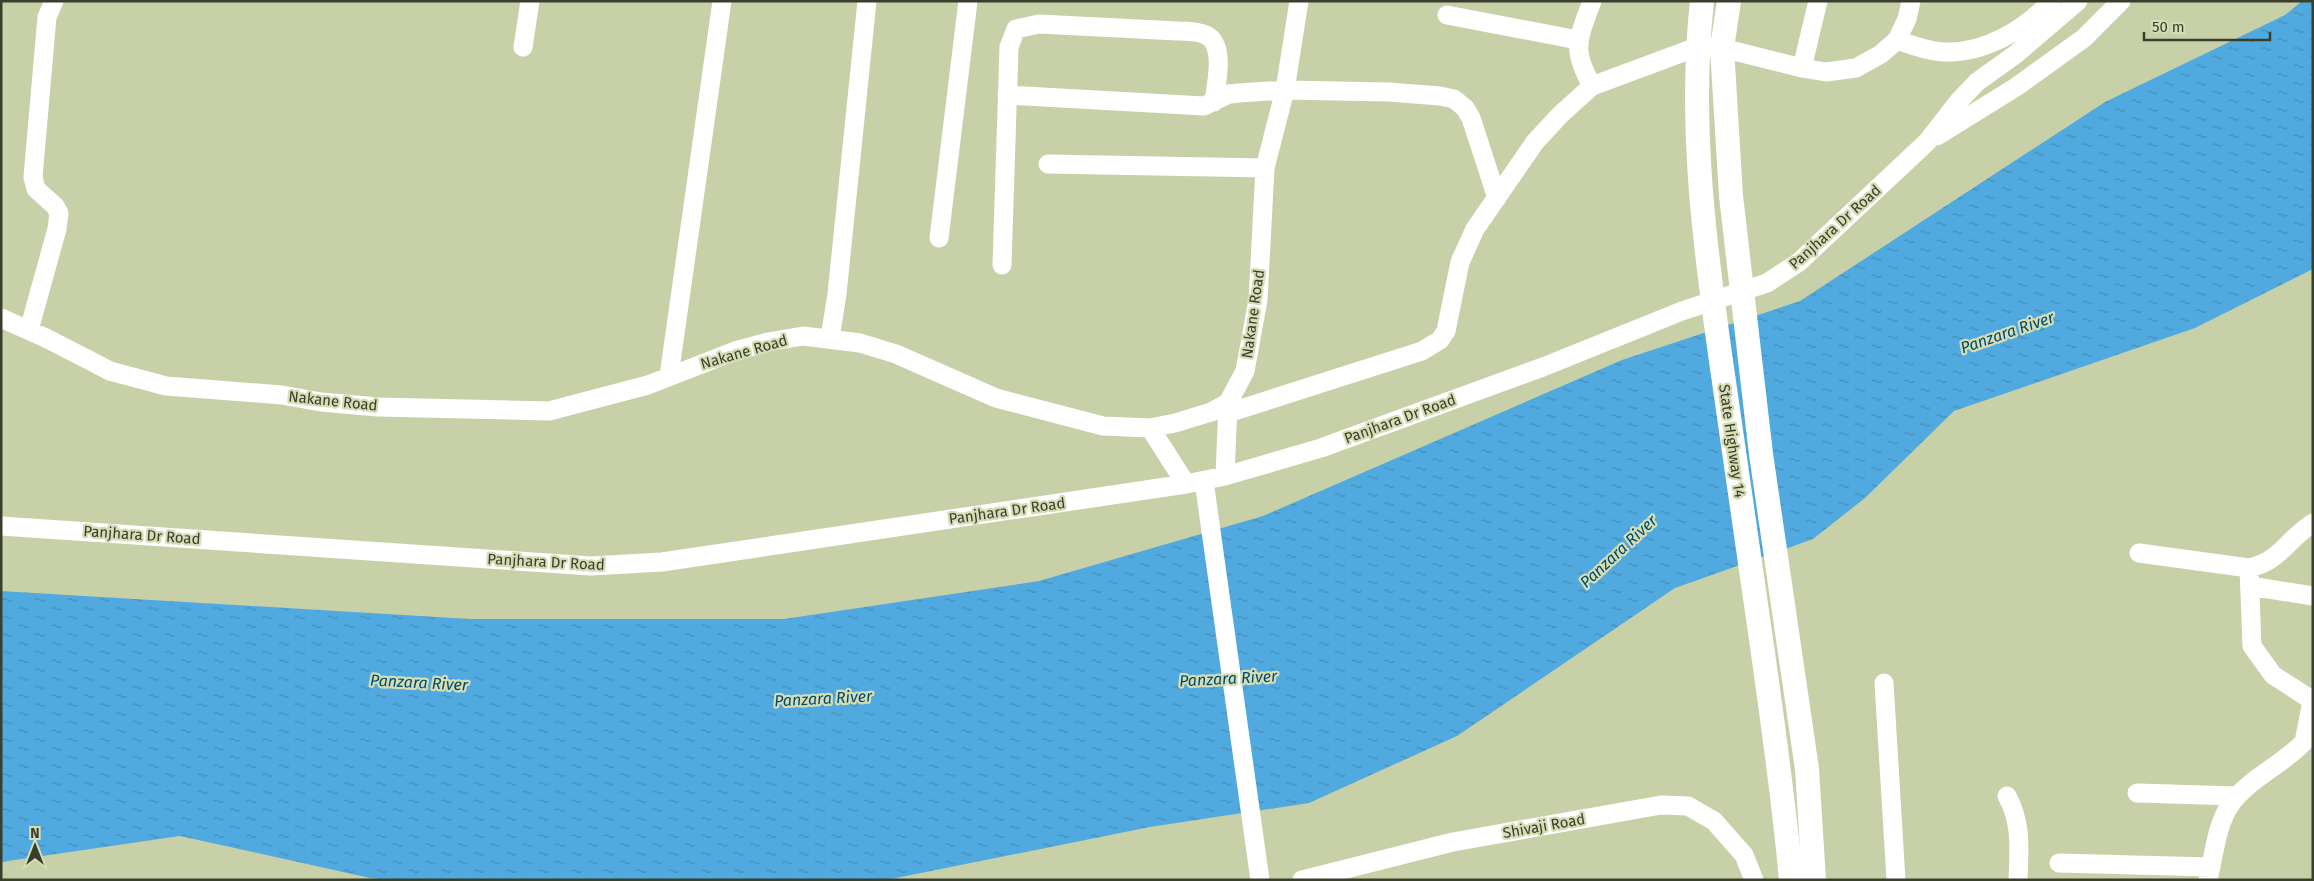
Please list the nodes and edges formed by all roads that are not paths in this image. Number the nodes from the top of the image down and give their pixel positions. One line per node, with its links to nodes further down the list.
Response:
1 (54, 1): 33 (street)
2 (530, 1): 19 (street)
3 (722, 1): 35 (street)
4 (866, 1): 34 (street)
5 (968, 1): 30 (street)
6 (1299, 1): 23 (street, Nakane Road)
7 (1592, 1): 16 (street)
8 (1702, 1): 18 (main road, State Highway 14)
9 (1729, 1): 20 (main road, State Highway 14)
10 (1818, 1): 21 (street)
11 (1911, 1): 17 (street)
12 (2121, 1): 15 (street, Panjhara Dr Road)
13 (2062, 4): 15 (street); 17 (street); 26 (street, Panjhara Dr Road)
14 (1447, 15): 16 (street)
15 (2084, 38): 26 (street, Panjhara Dr Road)
16 (1578, 40): 22 (street)
17 (1897, 40): 21 (street)
18 (1697, 46): 20 (street); 22 (street); 55 (main road, State Highway 14)
19 (522, 47)
20 (1722, 48): 21 (street); 56 (main road, State Highway 14)
21 (1802, 68)
22 (1592, 86): 29 (street)
23 (1285, 90): 25 (street); 28 (street, Nakane Road); 29 (street)
24 (1007, 95): 25 (street); 25 (street); 31 (street)
25 (1214, 102)
26 (1927, 142): 38 (street, Panjhara Dr Road)
27 (1048, 164): 28 (street)
28 (1265, 168): 36 (street, Nakane Road)
29 (1497, 198): 36 (street)
30 (939, 238)
31 (1002, 265)
32 (1, 318): 33 (street, Nakane Road)
33 (29, 330): 35 (street, Nakane Road)
34 (830, 338): 35 (street, Nakane Road); 37 (street, Nakane Road)
35 (669, 376)
36 (1228, 408): 37 (street, Nakane Road); 38 (street)
37 (1150, 428): 39 (street)
38 (1225, 476): 39 (street, Panjhara Dr Road)
39 (1195, 482): 41 (street, Panjhara Dr Road); 52 (street)
40 (2313, 523): 43 (street)
41 (1, 526)
42 (2139, 552): 43 (street)
43 (2249, 577): 44 (street); 46 (street)
44 (2313, 596)
45 (1884, 684): 57 (street)
46 (2312, 701): 49 (street)
47 (2137, 793): 49 (street)
48 (2007, 796): 58 (street)
49 (2237, 796): 51 (street)
50 (2059, 863): 51 (street)
51 (2210, 873)
52 (1260, 880)
53 (1302, 880): 54 (street, Shivaji Road)
54 (1754, 880)
55 (1791, 880)
56 (1814, 880)
57 (1896, 880)
58 (2018, 880)

